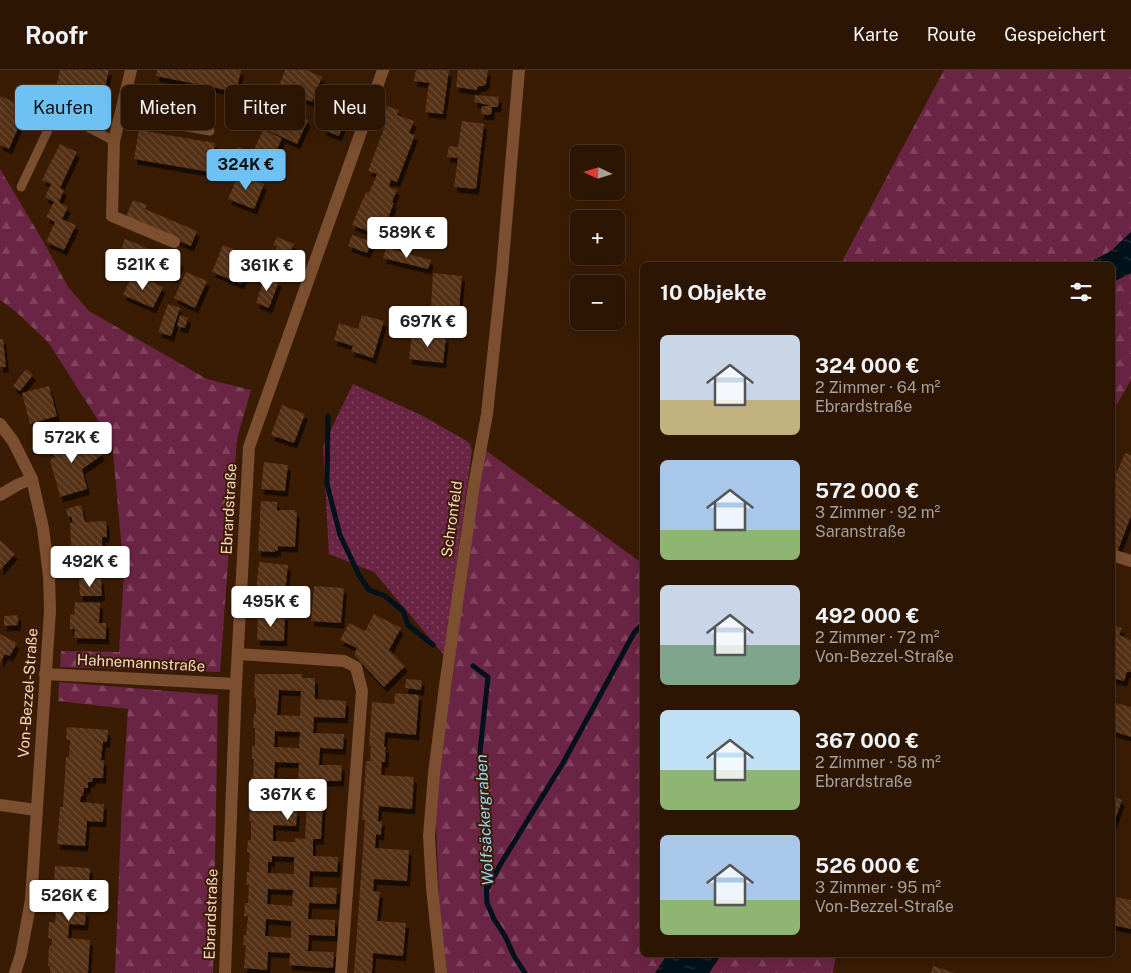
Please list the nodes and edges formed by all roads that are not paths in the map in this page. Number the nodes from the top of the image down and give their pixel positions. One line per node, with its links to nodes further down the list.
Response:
1 (131, 70): 4 (street)
2 (383, 70): 16 (street, Ebrardstraße)
3 (519, 70): 24 (street, Schronfeld)
4 (120, 115): 7 (lane); 8 (street)
5 (48, 130): 9 (lane)
6 (93, 130): 8 (lane)
7 (210, 131)
8 (114, 141): 10 (street)
9 (21, 188)
10 (174, 242)
11 (0, 424): 12 (street, Von-Bezzel-Straße)
12 (32, 479): 13 (street); 17 (street, Von-Bezzel-Straße)
13 (0, 495)
14 (1115, 556): 15 (street)
15 (1131, 561)
16 (238, 654): 18 (street, Ebrardstraße); 23 (street)
17 (45, 674): 18 (street, Hahnemannstraße); 20 (street, Von-Bezzel-Straße)
18 (236, 684): 22 (street, Ebrardstraße)
19 (0, 805): 20 (street)
20 (36, 810): 21 (street, Von-Bezzel-Straße)
21 (15, 973)
22 (225, 973)
23 (341, 973)
24 (441, 973)

